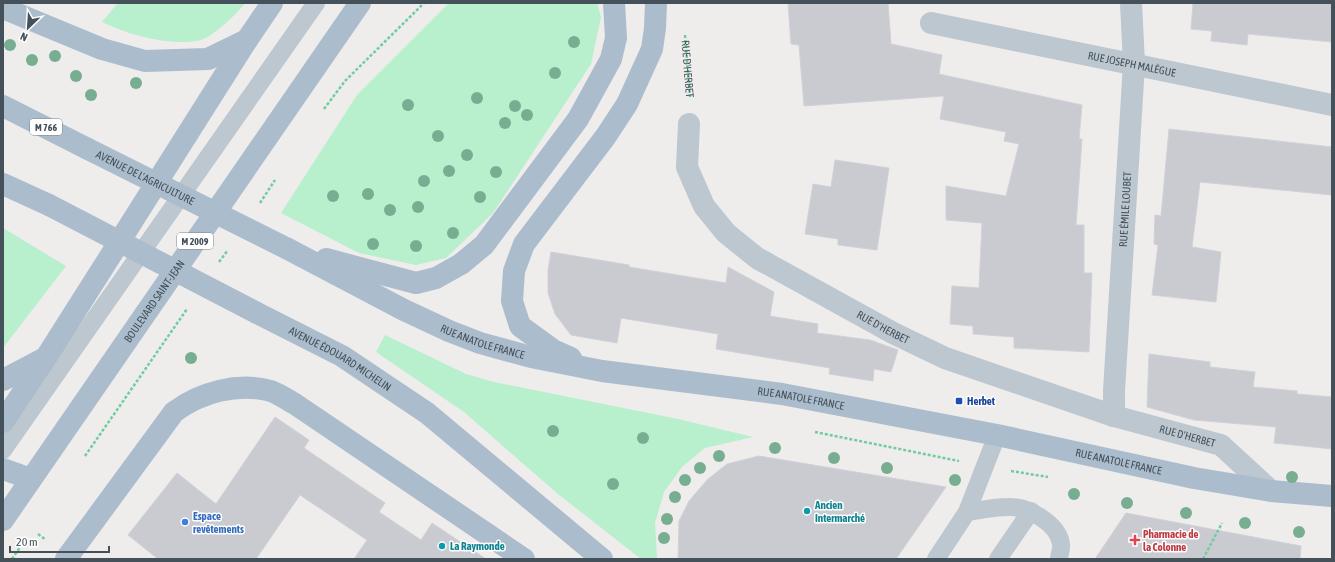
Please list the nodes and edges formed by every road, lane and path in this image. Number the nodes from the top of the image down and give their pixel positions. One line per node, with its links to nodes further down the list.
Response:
1 (272, 3): 10 (main road)
2 (316, 3): 24 (lane)
3 (360, 3): 28 (main road, BOULEVARD SAINT-JEAN / M 2009)
4 (614, 3): 16 (main road)
5 (656, 3): 18 (main road)
6 (1131, 3): 11 (street, RUE ÉMILE LOUBET)
7 (3, 8): 10 (main road)
8 (931, 23): 11 (street, RUE JOSEPH MALÈGUE)
9 (685, 34): 14 (path, RUE D'HERBET)
10 (247, 40): 17 (main road)
11 (1134, 64): 12 (street, RUE JOSEPH MALÈGUE); 20 (street, RUE ÉMILE LOUBET)
12 (1332, 105)
13 (3, 106): 16 (main road, AVENUE DE L'AGRICULTURE / M 766, bridge)
14 (689, 124): 20 (street, RUE D'HERBET)
15 (3, 184): 37 (main road, AVENUE ÉDOUARD MICHELIN, bridge)
16 (288, 248): 18 (main road, RUE ANATOLE FRANCE)
17 (47, 356): 19 (main road); 21 (main road)
18 (602, 371): 23 (main road, RUE ANATOLE FRANCE)
19 (3, 380)
20 (1114, 416): 29 (street, RUE D'HERBET)
21 (3, 422)
22 (808, 430): 25 (path)
23 (997, 435): 25 (lane); 29 (main road, RUE ANATOLE FRANCE)
24 (3, 450)
25 (986, 466): 27 (path); 32 (lane)
26 (3, 469): 28 (main road)
27 (1011, 471)
28 (31, 479): 33 (main road, BOULEVARD SAINT-JEAN / M 2009)
29 (1271, 491): 30 (main road, RUE ANATOLE FRANCE)
30 (1332, 496)
31 (1031, 511): 32 (lane); 39 (lane); 40 (lane)
32 (967, 512): 38 (lane)
33 (3, 520)
34 (1222, 523): 41 (path)
35 (66, 559): 36 (main road)
36 (524, 559)
37 (602, 559)
38 (936, 559)
39 (998, 559)
40 (1059, 559)
41 (1202, 559)

